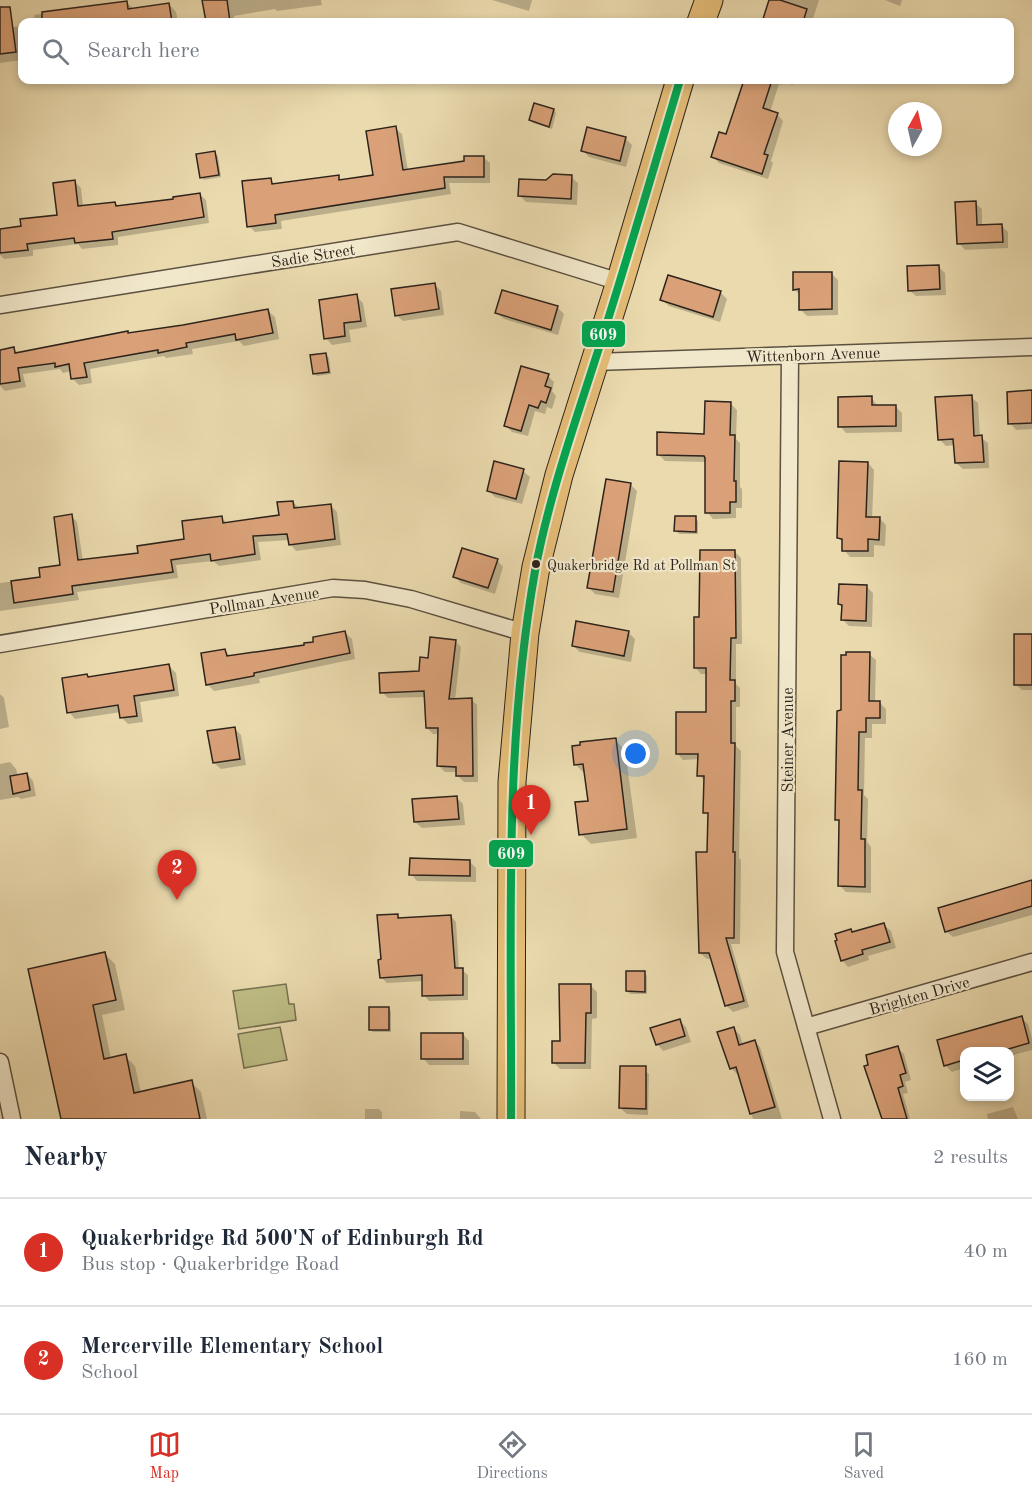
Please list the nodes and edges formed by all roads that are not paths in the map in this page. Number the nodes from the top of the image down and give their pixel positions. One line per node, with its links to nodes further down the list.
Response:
1 (709, 0): 2 (main road)
2 (702, 18)
3 (679, 84): 4 (main road)
4 (620, 282): 5 (street, Sadie Street); 8 (main road)
5 (0, 305)
6 (1032, 347): 7 (street, Wittenborn Avenue)
7 (790, 355): 8 (street, Wittenborn Avenue); 12 (street, Steiner Avenue)
8 (595, 362): 9 (main road)
9 (525, 633): 10 (street, Pollman Avenue); 15 (main road)
10 (0, 644)
11 (1032, 962): 12 (street, Brighten Drive)
12 (806, 1027): 16 (street, Steiner Avenue)
13 (0, 1062): 14 (street)
14 (12, 1119)
15 (511, 1119)
16 (832, 1119)

